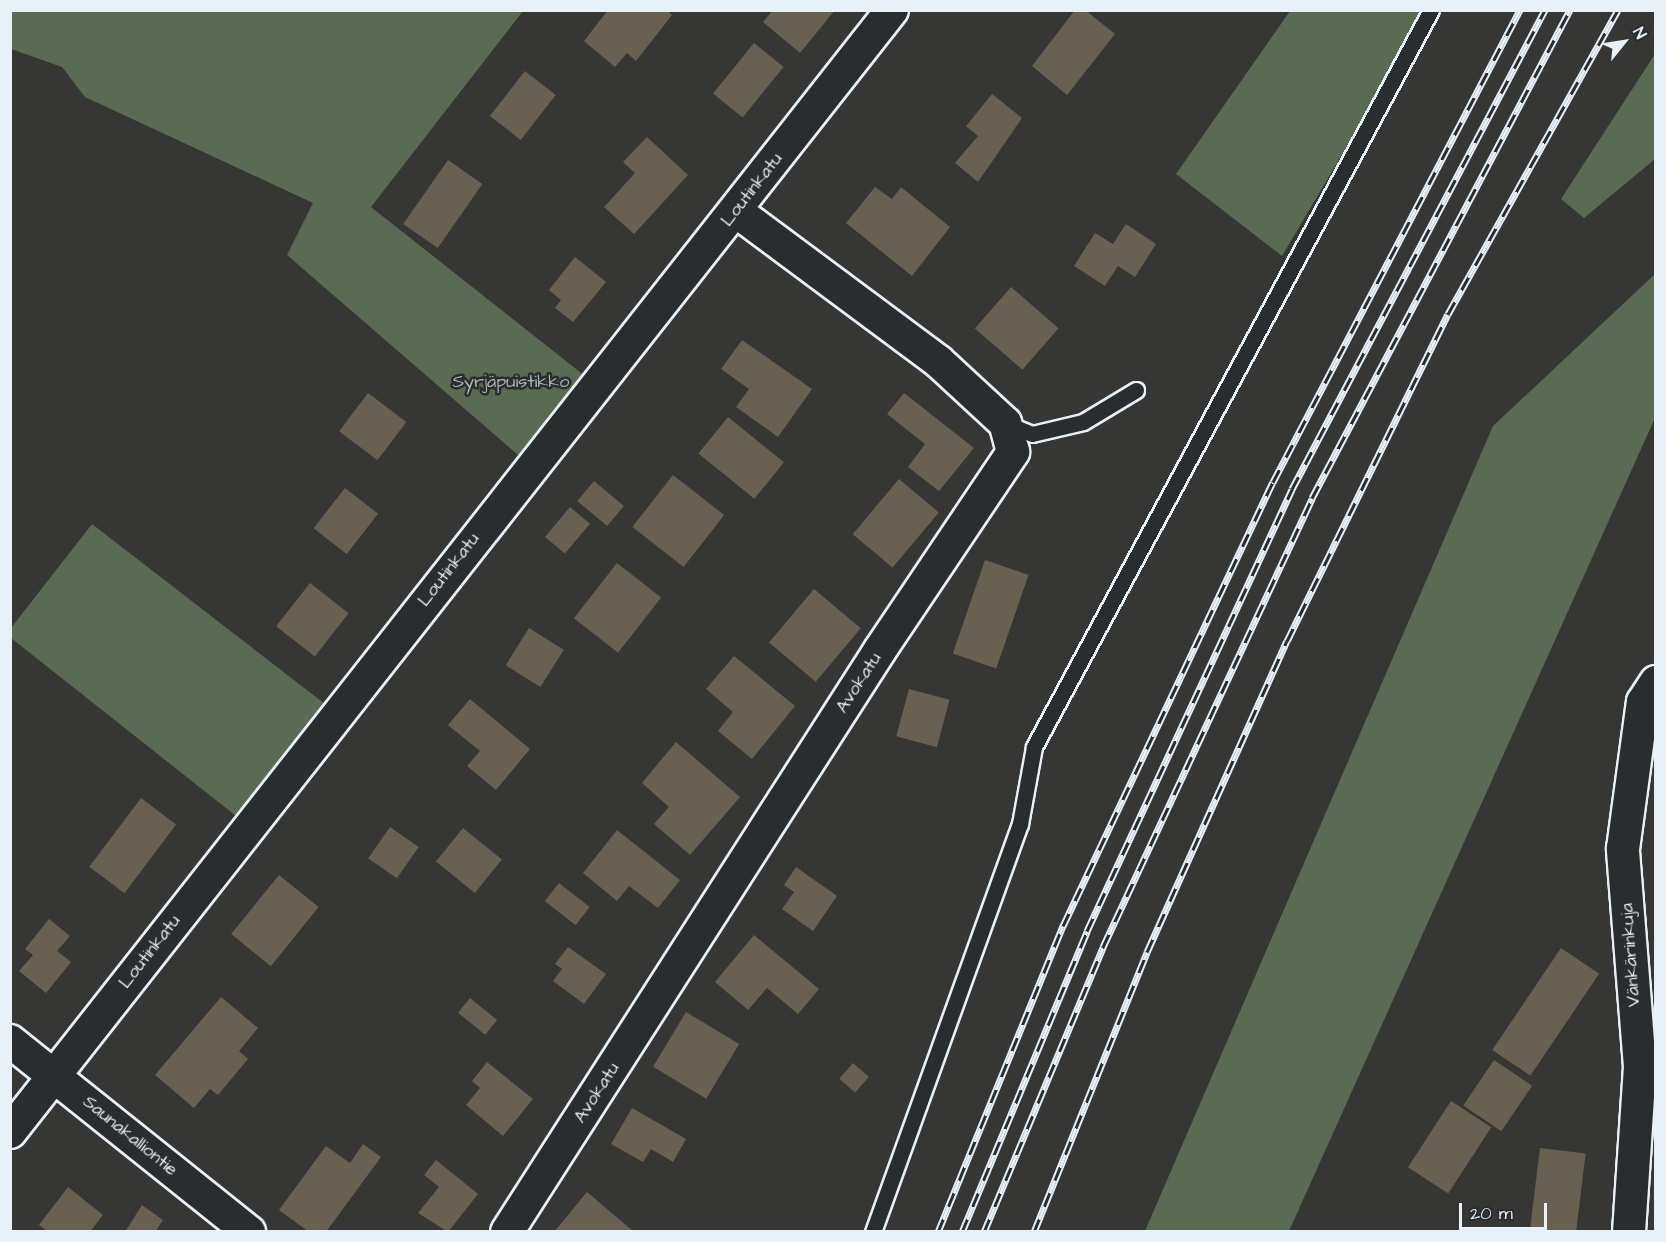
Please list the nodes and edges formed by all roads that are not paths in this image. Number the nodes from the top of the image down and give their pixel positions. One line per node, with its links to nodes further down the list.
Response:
1 (892, 10): 3 (street, Loutinkatu)
2 (1431, 10): 12 (lane)
3 (736, 211): 5 (street, Avokatu); 8 (street, Loutinkatu)
4 (1136, 390): 5 (lane)
5 (1005, 423): 11 (street, Avokatu)
6 (1656, 682): 13 (street, Vänkärinkuja)
7 (10, 1041): 8 (street, Saunakalliontie)
8 (54, 1075): 9 (street, Loutinkatu); 10 (street, Saunakalliontie)
9 (10, 1132)
10 (249, 1232)
11 (507, 1232)
12 (873, 1232)
13 (1629, 1232)

